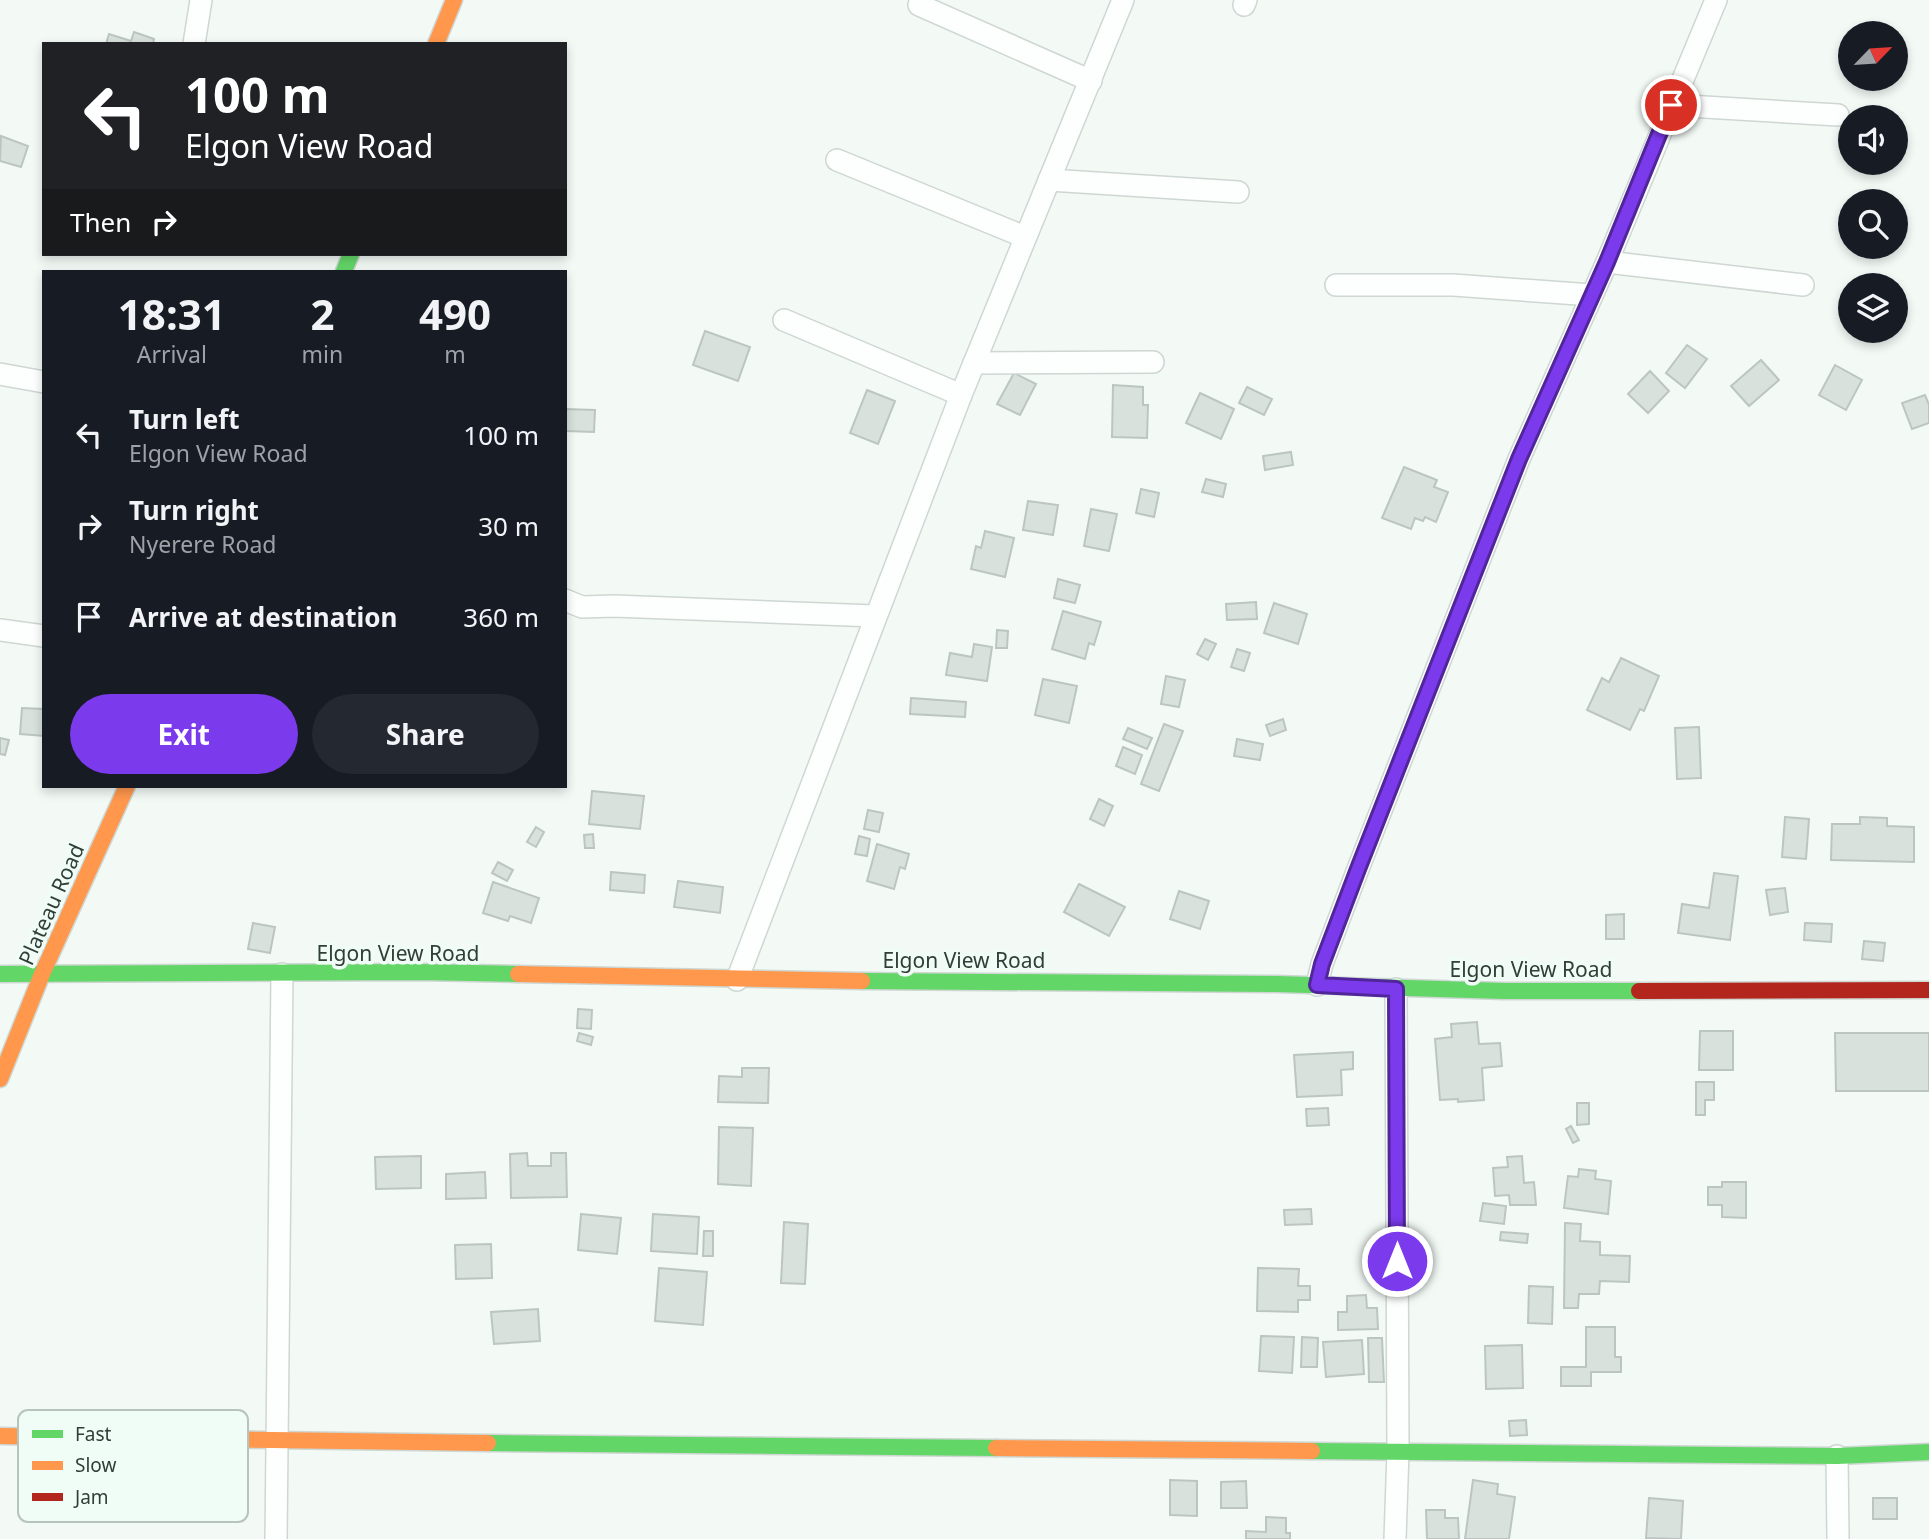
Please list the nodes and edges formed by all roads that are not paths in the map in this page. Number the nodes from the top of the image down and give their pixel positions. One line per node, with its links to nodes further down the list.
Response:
1 (201, 0): 6 (street)
2 (454, 0): 7 (street)
3 (1123, 0): 8 (street)
4 (1716, 0): 9 (street)
5 (919, 5): 8 (street)
6 (194, 42)
7 (437, 42)
8 (1091, 81): 12 (street)
9 (1671, 105): 10 (street); 15 (street)
10 (1838, 115)
11 (836, 160): 14 (street)
12 (1049, 180): 13 (street); 14 (street)
13 (1238, 192)
14 (1025, 237): 21 (street)
15 (1607, 262): 17 (street); 18 (street)
16 (1336, 285): 18 (street)
17 (1802, 285)
18 (1592, 295): 34 (street)
19 (784, 320): 24 (street)
20 (1153, 362): 21 (street)
21 (974, 363): 24 (street)
22 (0, 373): 23 (street)
23 (42, 382)
24 (961, 395): 26 (street)
25 (567, 601): 26 (street)
26 (875, 616): 33 (street)
27 (0, 630): 28 (street)
28 (42, 636)
29 (126, 788): 32 (street, Plateau Road)
30 (0, 974): 32 (street, Elgon View Road)
31 (282, 974): 32 (street, Elgon View Road); 33 (street, Elgon View Road); 41 (street)
32 (42, 975): 37 (street, Plateau Road)
33 (737, 980): 34 (street, Elgon View Road)
34 (1317, 985): 35 (street, Elgon View Road)
35 (1396, 989): 36 (street, Elgon View Road); 42 (street)
36 (1929, 990)
37 (0, 1079)
38 (0, 1436): 39 (street)
39 (18, 1436)
40 (248, 1440): 41 (street)
41 (277, 1441): 42 (street); 45 (street)
42 (1398, 1451): 44 (street); 46 (street)
43 (1929, 1452): 44 (street)
44 (1837, 1456): 47 (street)
45 (276, 1539)
46 (1395, 1539)
47 (1838, 1539)

